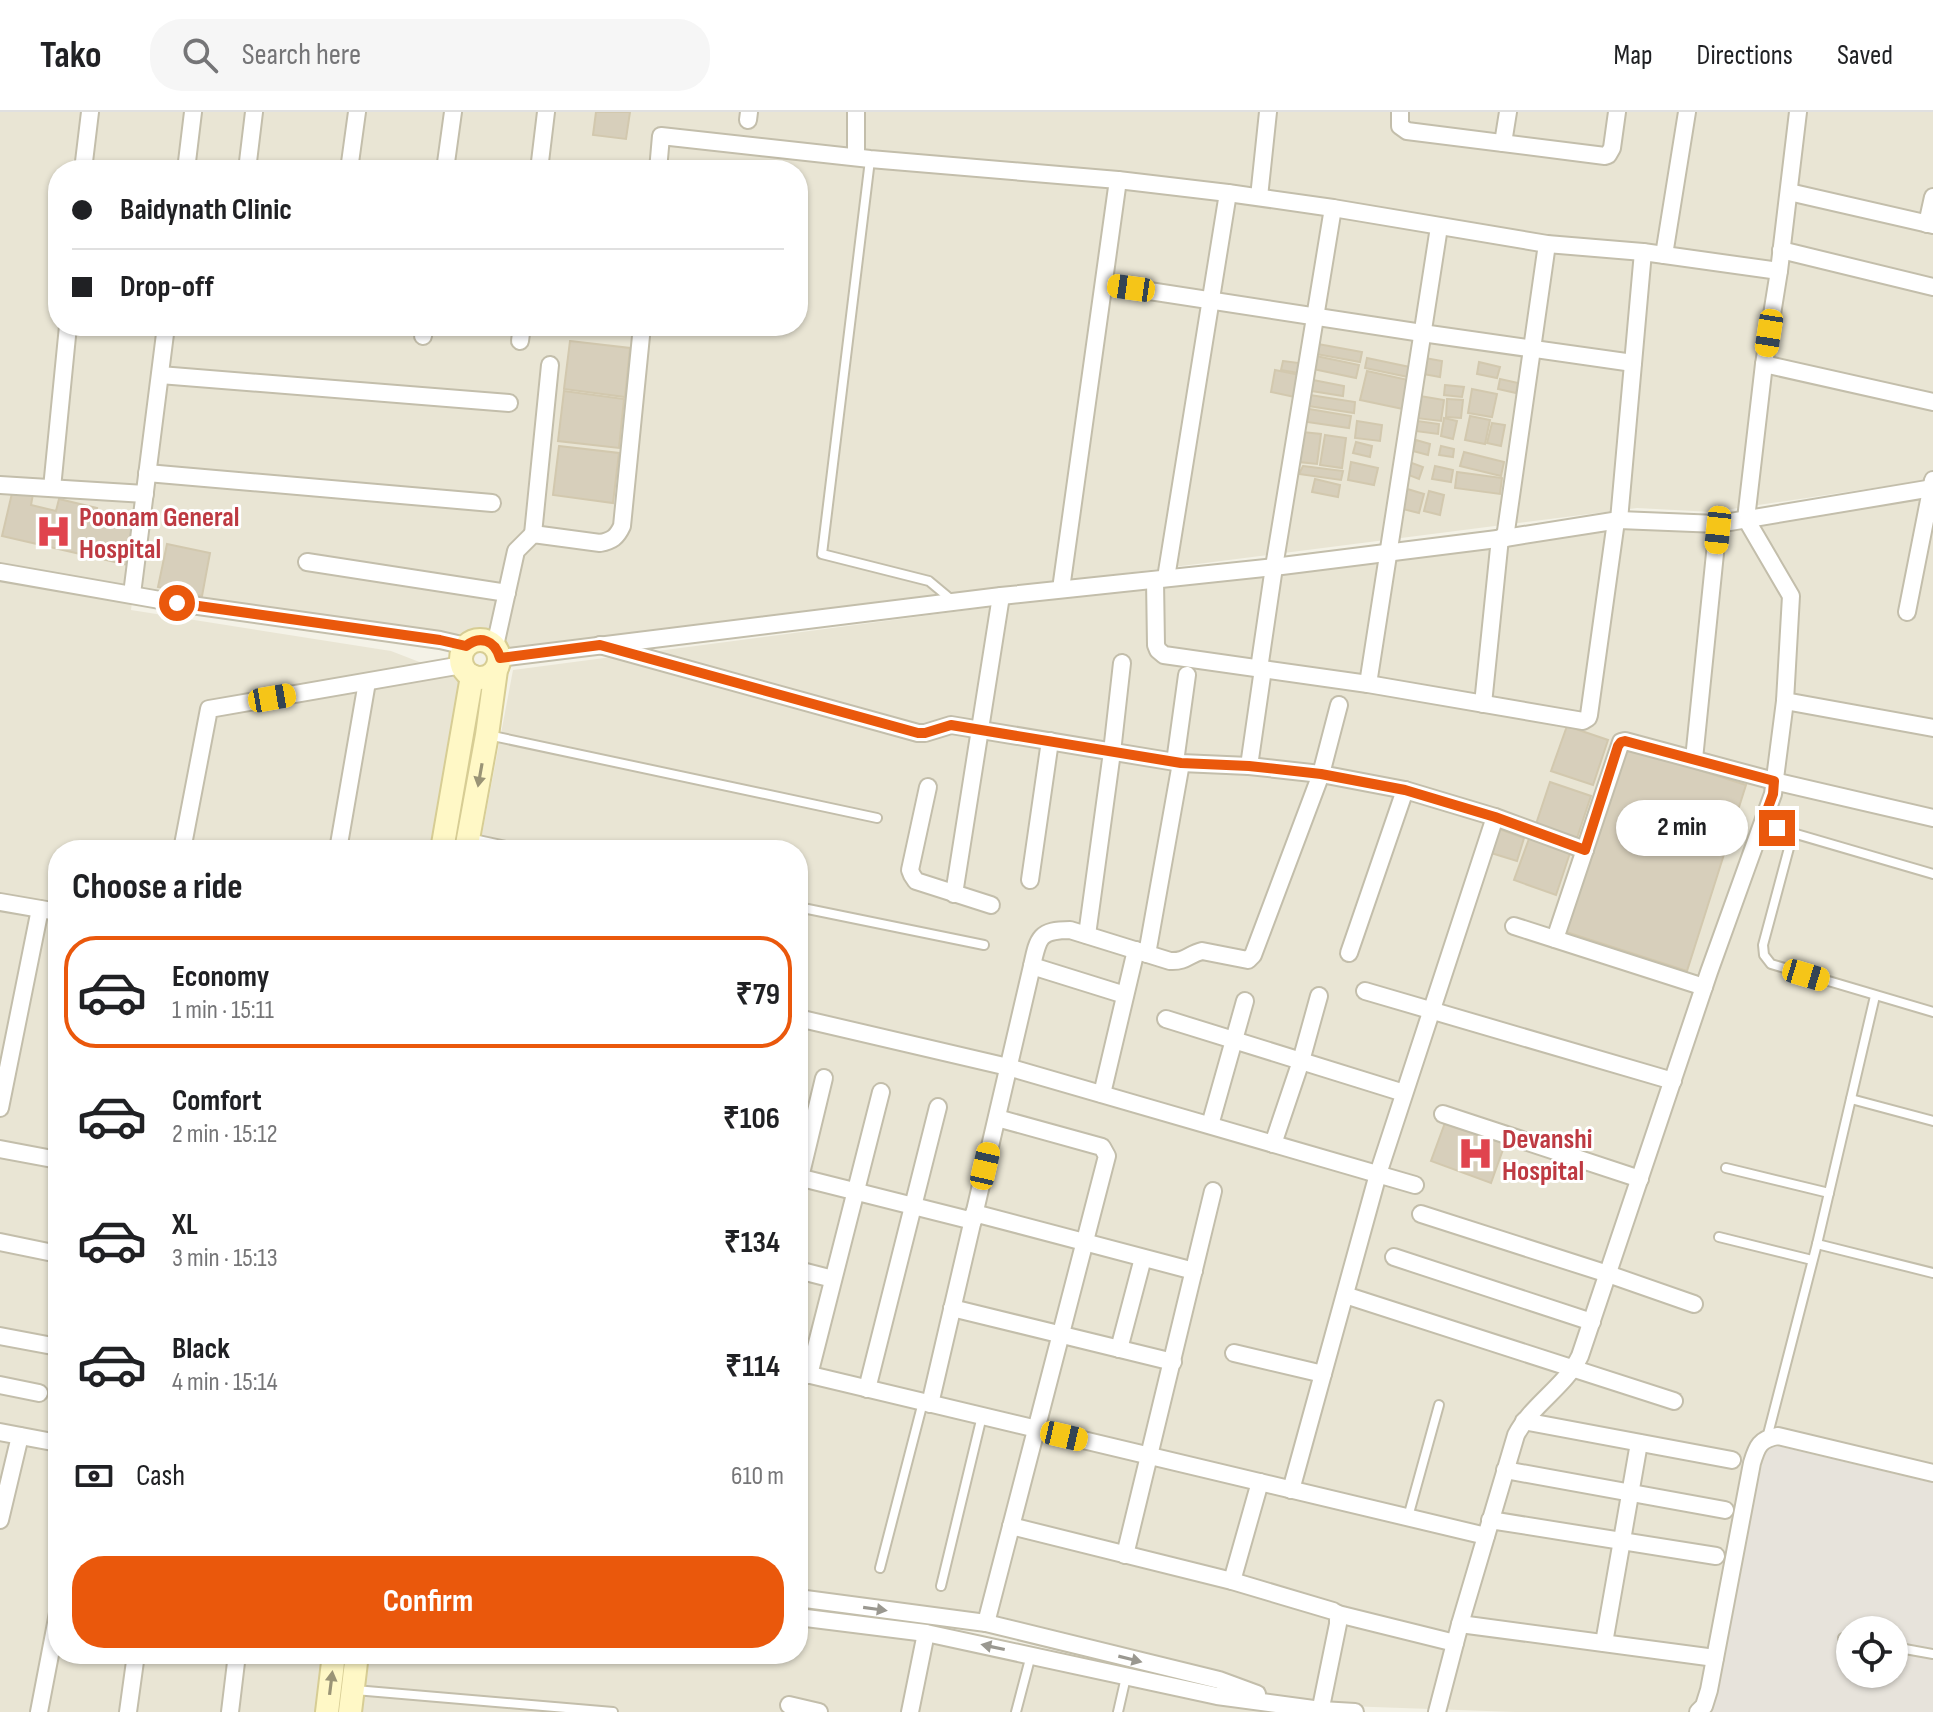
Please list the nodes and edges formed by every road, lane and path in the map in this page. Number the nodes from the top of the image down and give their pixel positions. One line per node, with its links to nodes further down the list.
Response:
1 (90, 112): 16 (street)
2 (193, 112): 17 (street)
3 (254, 112): 18 (street)
4 (357, 112): 19 (street)
5 (453, 112): 20 (street)
6 (546, 112): 21 (street)
7 (856, 112): 15 (street)
8 (1268, 112): 26 (street)
9 (1400, 112): 14 (street)
10 (1508, 112): 14 (street)
11 (1617, 112): 14 (street)
12 (1687, 112): 34 (street)
13 (1798, 112): 24 (street)
14 (1503, 143)
15 (863, 158): 22 (street); 23 (street); 71 (lane)
16 (84, 160)
17 (187, 160)
18 (248, 160)
19 (350, 160)
20 (446, 160)
21 (540, 160)
22 (659, 160)
23 (1118, 180): 25 (street); 36 (street)
24 (1789, 192): 29 (street); 32 (street)
25 (1228, 193): 26 (street); 38 (street)
26 (1259, 197): 28 (street)
27 (1933, 197): 29 (street)
28 (1333, 208): 30 (street); 39 (street)
29 (1930, 224)
30 (1439, 227): 31 (street); 40 (street)
31 (1547, 244): 33 (street); 44 (street)
32 (1781, 250): 35 (street); 37 (street)
33 (1643, 252): 34 (street); 45 (street)
34 (1664, 255): 35 (street)
35 (1779, 271): 46 (street)
36 (1104, 284): 38 (street); 67 (street)
37 (1933, 287)
38 (1210, 300): 39 (street); 66 (street)
39 (1315, 316): 40 (street); 64 (street)
40 (1422, 333): 44 (street); 62 (street)
41 (67, 336): 54 (street)
42 (165, 336): 48 (street)
43 (641, 336): 60 (street)
44 (1532, 348): 45 (street); 61 (street)
45 (1633, 363): 58 (street)
46 (1764, 364): 49 (street); 57 (street)
47 (550, 365): 60 (street)
48 (160, 375): 50 (street); 51 (street)
49 (1933, 402)
50 (509, 403)
51 (147, 473): 55 (street); 56 (street)
52 (0, 485): 54 (street)
53 (1932, 486): 57 (street); 72 (street)
54 (52, 488): 55 (street)
55 (145, 494): 69 (street)
56 (492, 503)
57 (1746, 519): 59 (street); 81 (street)
58 (1617, 521): 59 (street); 61 (street); 82 (street)
59 (1718, 524): 89 (street)
60 (533, 534): 68 (street)
61 (1502, 538): 62 (street); 82 (street)
62 (1387, 552): 64 (street); 80 (street)
63 (307, 562): 68 (street)
64 (1274, 567): 66 (street); 77 (street)
65 (0, 572): 69 (street)
66 (1161, 579): 67 (street); 77 (street)
67 (1061, 589): 70 (street)
68 (507, 593): 74 (street)
69 (132, 594): 75 (street)
70 (1001, 596): 71 (street); 85 (street)
71 (953, 602): 73 (street)
72 (1907, 612)
73 (600, 645): 74 (street); 85 (street)
74 (497, 658): 75 (street); 75 (street); 86 (street)
75 (467, 662): 79 (street); 103 (street)
76 (1122, 663): 88 (street)
77 (1261, 669): 80 (street); 91 (street)
78 (1187, 675): 90 (street)
79 (367, 682): 101 (street); 102 (street)
80 (1368, 684): 82 (street)
81 (1785, 701): 84 (street); 93 (street)
82 (1483, 704)
83 (1339, 705): 92 (street)
84 (1933, 728)
85 (980, 729): 87 (street); 108 (street)
86 (487, 735): 97 (lane); 104 (street, one-way to 104)
87 (1050, 741): 88 (street); 107 (street)
88 (1112, 752): 90 (street); 115 (street)
89 (1694, 759): 93 (street); 105 (street)
90 (1178, 763): 91 (street); 118 (street)
91 (1249, 766): 92 (street)
92 (1321, 774): 95 (street); 118 (street)
93 (1774, 781): 98 (street); 99 (street)
94 (928, 787): 108 (street)
95 (1405, 790): 96 (street); 119 (street)
96 (1495, 817): 105 (street); 127 (street)
97 (877, 818)
98 (1933, 818)
99 (1762, 824): 100 (lane); 121 (street)
100 (1793, 833): 106 (lane); 125 (lane)
101 (184, 840)
102 (340, 840)
103 (443, 840)
104 (468, 840)
105 (1585, 850): 116 (street)
106 (1933, 874)
107 (1030, 880)
108 (954, 894): 110 (street)
109 (0, 902): 111 (street)
110 (991, 905)
111 (40, 909): 113 (street); 141 (street)
112 (808, 909): 117 (lane)
113 (48, 910)
114 (1514, 926): 116 (street)
115 (1087, 935): 118 (street); 120 (street)
116 (1555, 939): 121 (street)
117 (984, 945)
118 (1142, 952): 123 (street)
119 (1349, 953)
120 (1032, 966): 123 (street); 133 (street)
121 (1704, 987): 135 (street)
122 (1365, 991): 127 (street)
123 (1125, 995): 138 (street)
124 (1319, 996): 132 (street)
125 (1875, 996): 128 (lane); 139 (lane)
126 (1245, 1001): 131 (street)
127 (1432, 1011): 135 (street); 137 (street)
128 (1933, 1012)
129 (1166, 1019): 131 (street)
130 (808, 1020): 133 (street)
131 (1234, 1039): 132 (street); 145 (street)
132 (1301, 1061): 137 (street); 147 (street)
133 (1008, 1067): 138 (street); 143 (street)
134 (824, 1078): 146 (street)
135 (1673, 1081): 152 (street)
136 (881, 1092): 155 (street)
137 (1404, 1093): 151 (street)
138 (1102, 1094): 145 (street)
139 (1851, 1099): 144 (lane); 157 (lane)
140 (938, 1107): 158 (street)
141 (0, 1108)
142 (1443, 1114): 152 (street)
143 (997, 1118): 160 (street); 163 (street)
144 (1933, 1121)
145 (1210, 1125): 147 (street)
146 (808, 1144)
147 (1273, 1144): 151 (street)
148 (0, 1149): 149 (street)
149 (48, 1158)
150 (1726, 1168): 157 (lane)
151 (1378, 1174): 154 (street); 174 (street)
152 (1640, 1179): 172 (street)
153 (808, 1183): 155 (street)
154 (1415, 1185)
155 (856, 1191): 158 (street); 173 (street)
156 (1213, 1191): 169 (street)
157 (1829, 1193): 164 (lane)
158 (913, 1206): 160 (street); 189 (street)
159 (1421, 1214): 172 (street)
160 (974, 1217): 163 (street); 176 (street)
161 (1719, 1237): 168 (lane)
162 (0, 1242): 165 (street)
163 (1085, 1242): 167 (street); 178 (street)
164 (1817, 1244): 168 (lane); 171 (lane)
165 (48, 1252)
166 (1394, 1257): 177 (street)
167 (1143, 1258): 169 (street); 181 (street)
168 (1812, 1260): 199 (lane)
169 (1194, 1271): 184 (street)
170 (808, 1273): 173 (street)
171 (1933, 1273)
172 (1608, 1274): 175 (street); 177 (street)
173 (833, 1279): 183 (street)
174 (1345, 1295): 185 (street); 187 (street)
175 (1694, 1304)
176 (952, 1308): 178 (street); 192 (street)
177 (1592, 1322): 185 (street)
178 (1061, 1334): 181 (street); 196 (street)
179 (0, 1336): 180 (street)
180 (48, 1345)
181 (1119, 1349): 184 (street)
182 (1234, 1353): 187 (street)
183 (808, 1360)
184 (1173, 1362): 202 (street)
185 (1574, 1368): 191 (street); 195 (street)
186 (808, 1374): 189 (street)
187 (1323, 1374): 207 (street)
188 (0, 1385): 190 (street)
189 (867, 1389): 192 (street)
190 (39, 1393)
191 (1674, 1401)
192 (926, 1403): 194 (street); 217 (lane)
193 (1439, 1405): 210 (lane)
194 (982, 1416): 196 (street); 219 (lane)
195 (1524, 1421): 201 (street); 204 (street)
196 (1035, 1429): 202 (street); 212 (street)
197 (0, 1432): 198 (street)
198 (20, 1436): 200 (street); 211 (street)
199 (1767, 1438): 205 (street); 231 (street)
200 (48, 1441)
201 (1639, 1443): 203 (street); 208 (street)
202 (1151, 1456): 206 (street); 215 (street)
203 (1732, 1460)
204 (1505, 1470): 208 (street); 213 (street)
205 (1933, 1473)
206 (1260, 1482): 207 (street); 218 (street)
207 (1291, 1490): 210 (street)
208 (1630, 1493): 209 (street); 214 (street)
209 (1725, 1510)
210 (1408, 1517): 213 (street)
211 (0, 1520)
212 (1011, 1526): 215 (street); 223 (street)
213 (1488, 1528): 214 (street); 224 (street)
214 (1621, 1541): 216 (street); 227 (street)
215 (1125, 1555): 218 (street)
216 (1716, 1556)
217 (880, 1568)
218 (1232, 1581): 221 (street)
219 (941, 1586)
220 (808, 1599): 223 (street, one-way to 223)
221 (1338, 1614): 226 (street); 242 (street)
222 (808, 1618): 225 (street)
223 (986, 1623): 240 (street, one-way to 240)
224 (1460, 1624): 226 (street); 227 (street)
225 (926, 1633): 230 (street, one-way to 225); 249 (street)
226 (1455, 1643): 253 (street)
227 (1604, 1643): 231 (street)
228 (1908, 1650): 229 (lane)
229 (1933, 1654)
230 (1031, 1655): 237 (street); 250 (lane)
231 (1715, 1658): 254 (street)
232 (48, 1664): 243 (street)
233 (135, 1664): 244 (street)
234 (236, 1664): 245 (street)
235 (333, 1664): 246 (street, one-way to 235)
236 (356, 1664): 238 (street)
237 (1126, 1677): 239 (street); 251 (lane)
238 (352, 1701): 247 (lane)
239 (1216, 1704): 240 (street)
240 (1289, 1704): 242 (street)
241 (789, 1705): 248 (street)
242 (1321, 1711): 252 (street)
243 (39, 1712)
244 (128, 1712)
245 (230, 1712)
246 (327, 1712)
247 (613, 1712)
248 (819, 1712)
249 (910, 1712)
250 (1016, 1712)
251 (1118, 1712)
252 (1355, 1712)
253 (1437, 1712)
254 (1698, 1712)

